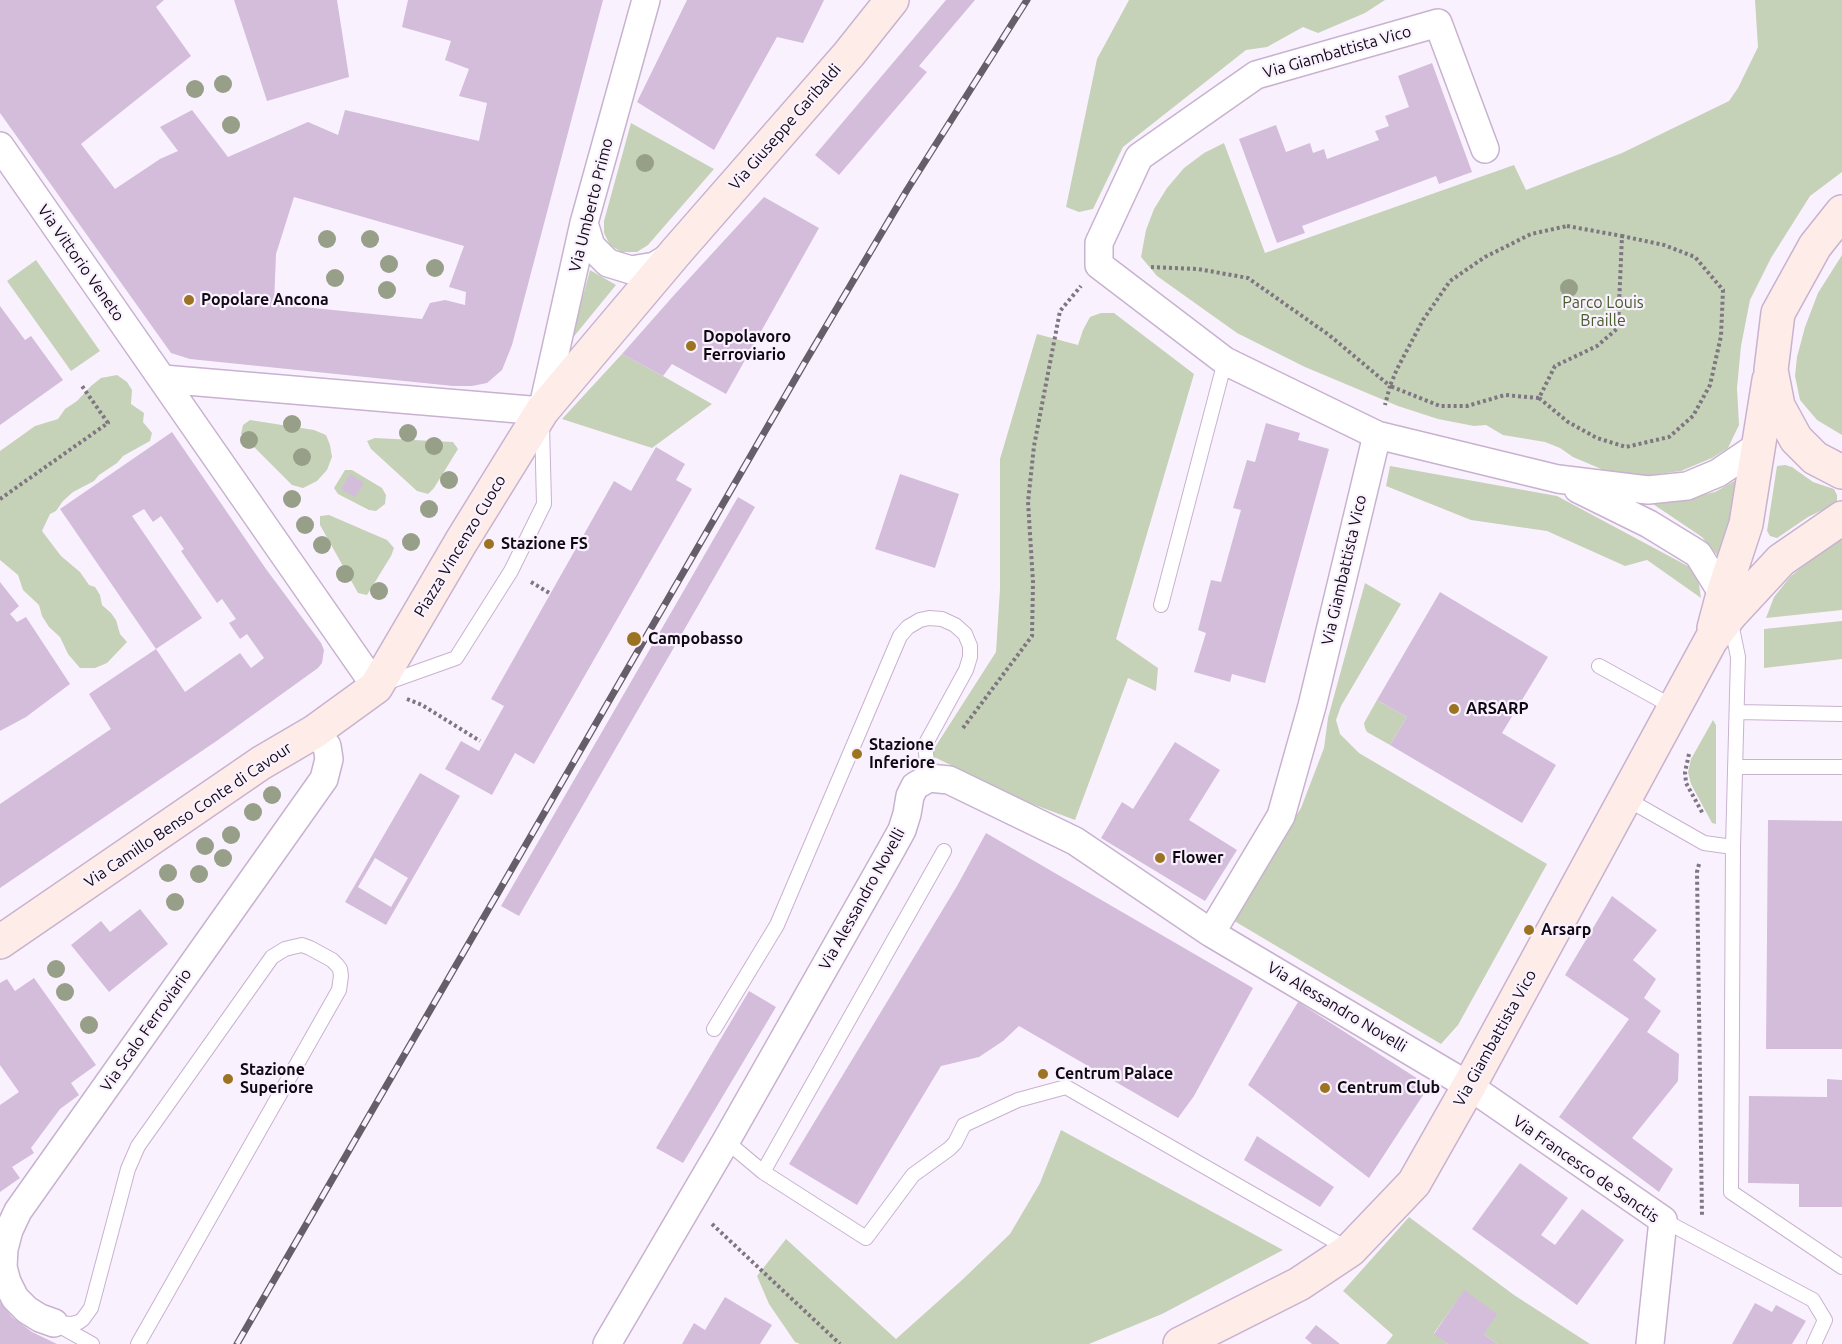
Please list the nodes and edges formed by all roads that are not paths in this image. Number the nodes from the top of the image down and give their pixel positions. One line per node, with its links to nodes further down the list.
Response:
1 (646, 0): 6 (street, Via Umberto Primo)
2 (892, 0): 7 (street, Via Giuseppe Garibaldi)
3 (0, 146): 10 (street, Via Vittorio Veneto)
4 (1485, 149): 8 (street, Via Giambattista Vico)
5 (1842, 212): 9 (street, Via Giambattista Vico)
6 (584, 223): 7 (street, Via Giuseppe Garibaldi); 11 (street, Via Umberto Primo)
7 (676, 252): 11 (street, Via Giuseppe Garibaldi)
8 (1225, 361): 12 (street); 17 (lane)
9 (1771, 370): 13 (street, Via Giambattista Vico); 14 (street)
10 (163, 379): 11 (street); 20 (street)
11 (542, 411): 20 (street, Piazza Vincenzo Cuoco); 20 (lane)
12 (1377, 435): 15 (street); 31 (street, Via Giambattista Vico)
13 (1758, 446): 15 (street); 18 (street, Via Giambattista Vico)
14 (1842, 472)
15 (1558, 479): 18 (street)
16 (1842, 518): 18 (street, Via Giambattista Vico)
17 (1161, 605)
18 (1721, 616): 21 (street, Via Giambattista Vico); 22 (lane)
19 (1599, 666): 21 (lane)
20 (376, 687): 24 (street, Via Camillo Benso Conte di Cavour)
21 (1675, 708): 28 (street, Via Giambattista Vico)
22 (1737, 712): 23 (lane); 25 (lane)
23 (1842, 714)
24 (314, 732): 32 (street, Via Camillo Benso Conte di Cavour); 40 (street, Via Scalo Ferroviario)
25 (1735, 767): 26 (lane); 29 (lane)
26 (1842, 767)
27 (929, 778): 31 (street, Via Alessandro Novelli); 33 (lane); 35 (street, Via Alessandro Novelli)
28 (1625, 798): 29 (lane); 34 (street, Via Giambattista Vico)
29 (1733, 847): 39 (lane)
30 (944, 851): 36 (lane)
31 (1211, 933): 34 (street, Via Alessandro Novelli)
32 (0, 942)
33 (714, 1029)
34 (1469, 1086): 37 (street, Via Francesco de Sanctis); 38 (street, Via Giambattista Vico)
35 (726, 1142): 36 (lane); 43 (street, Via Alessandro Novelli)
36 (763, 1172): 38 (lane)
37 (1663, 1220): 45 (street, Via Francesco de Sanctis); 46 (lane)
38 (1350, 1250): 44 (street, Via Giambattista Vico)
39 (1842, 1267)
40 (54, 1323): 41 (lane); 42 (lane)
41 (92, 1344)
42 (138, 1344)
43 (607, 1344)
44 (1180, 1344)
45 (1650, 1344)
46 (1814, 1344)

